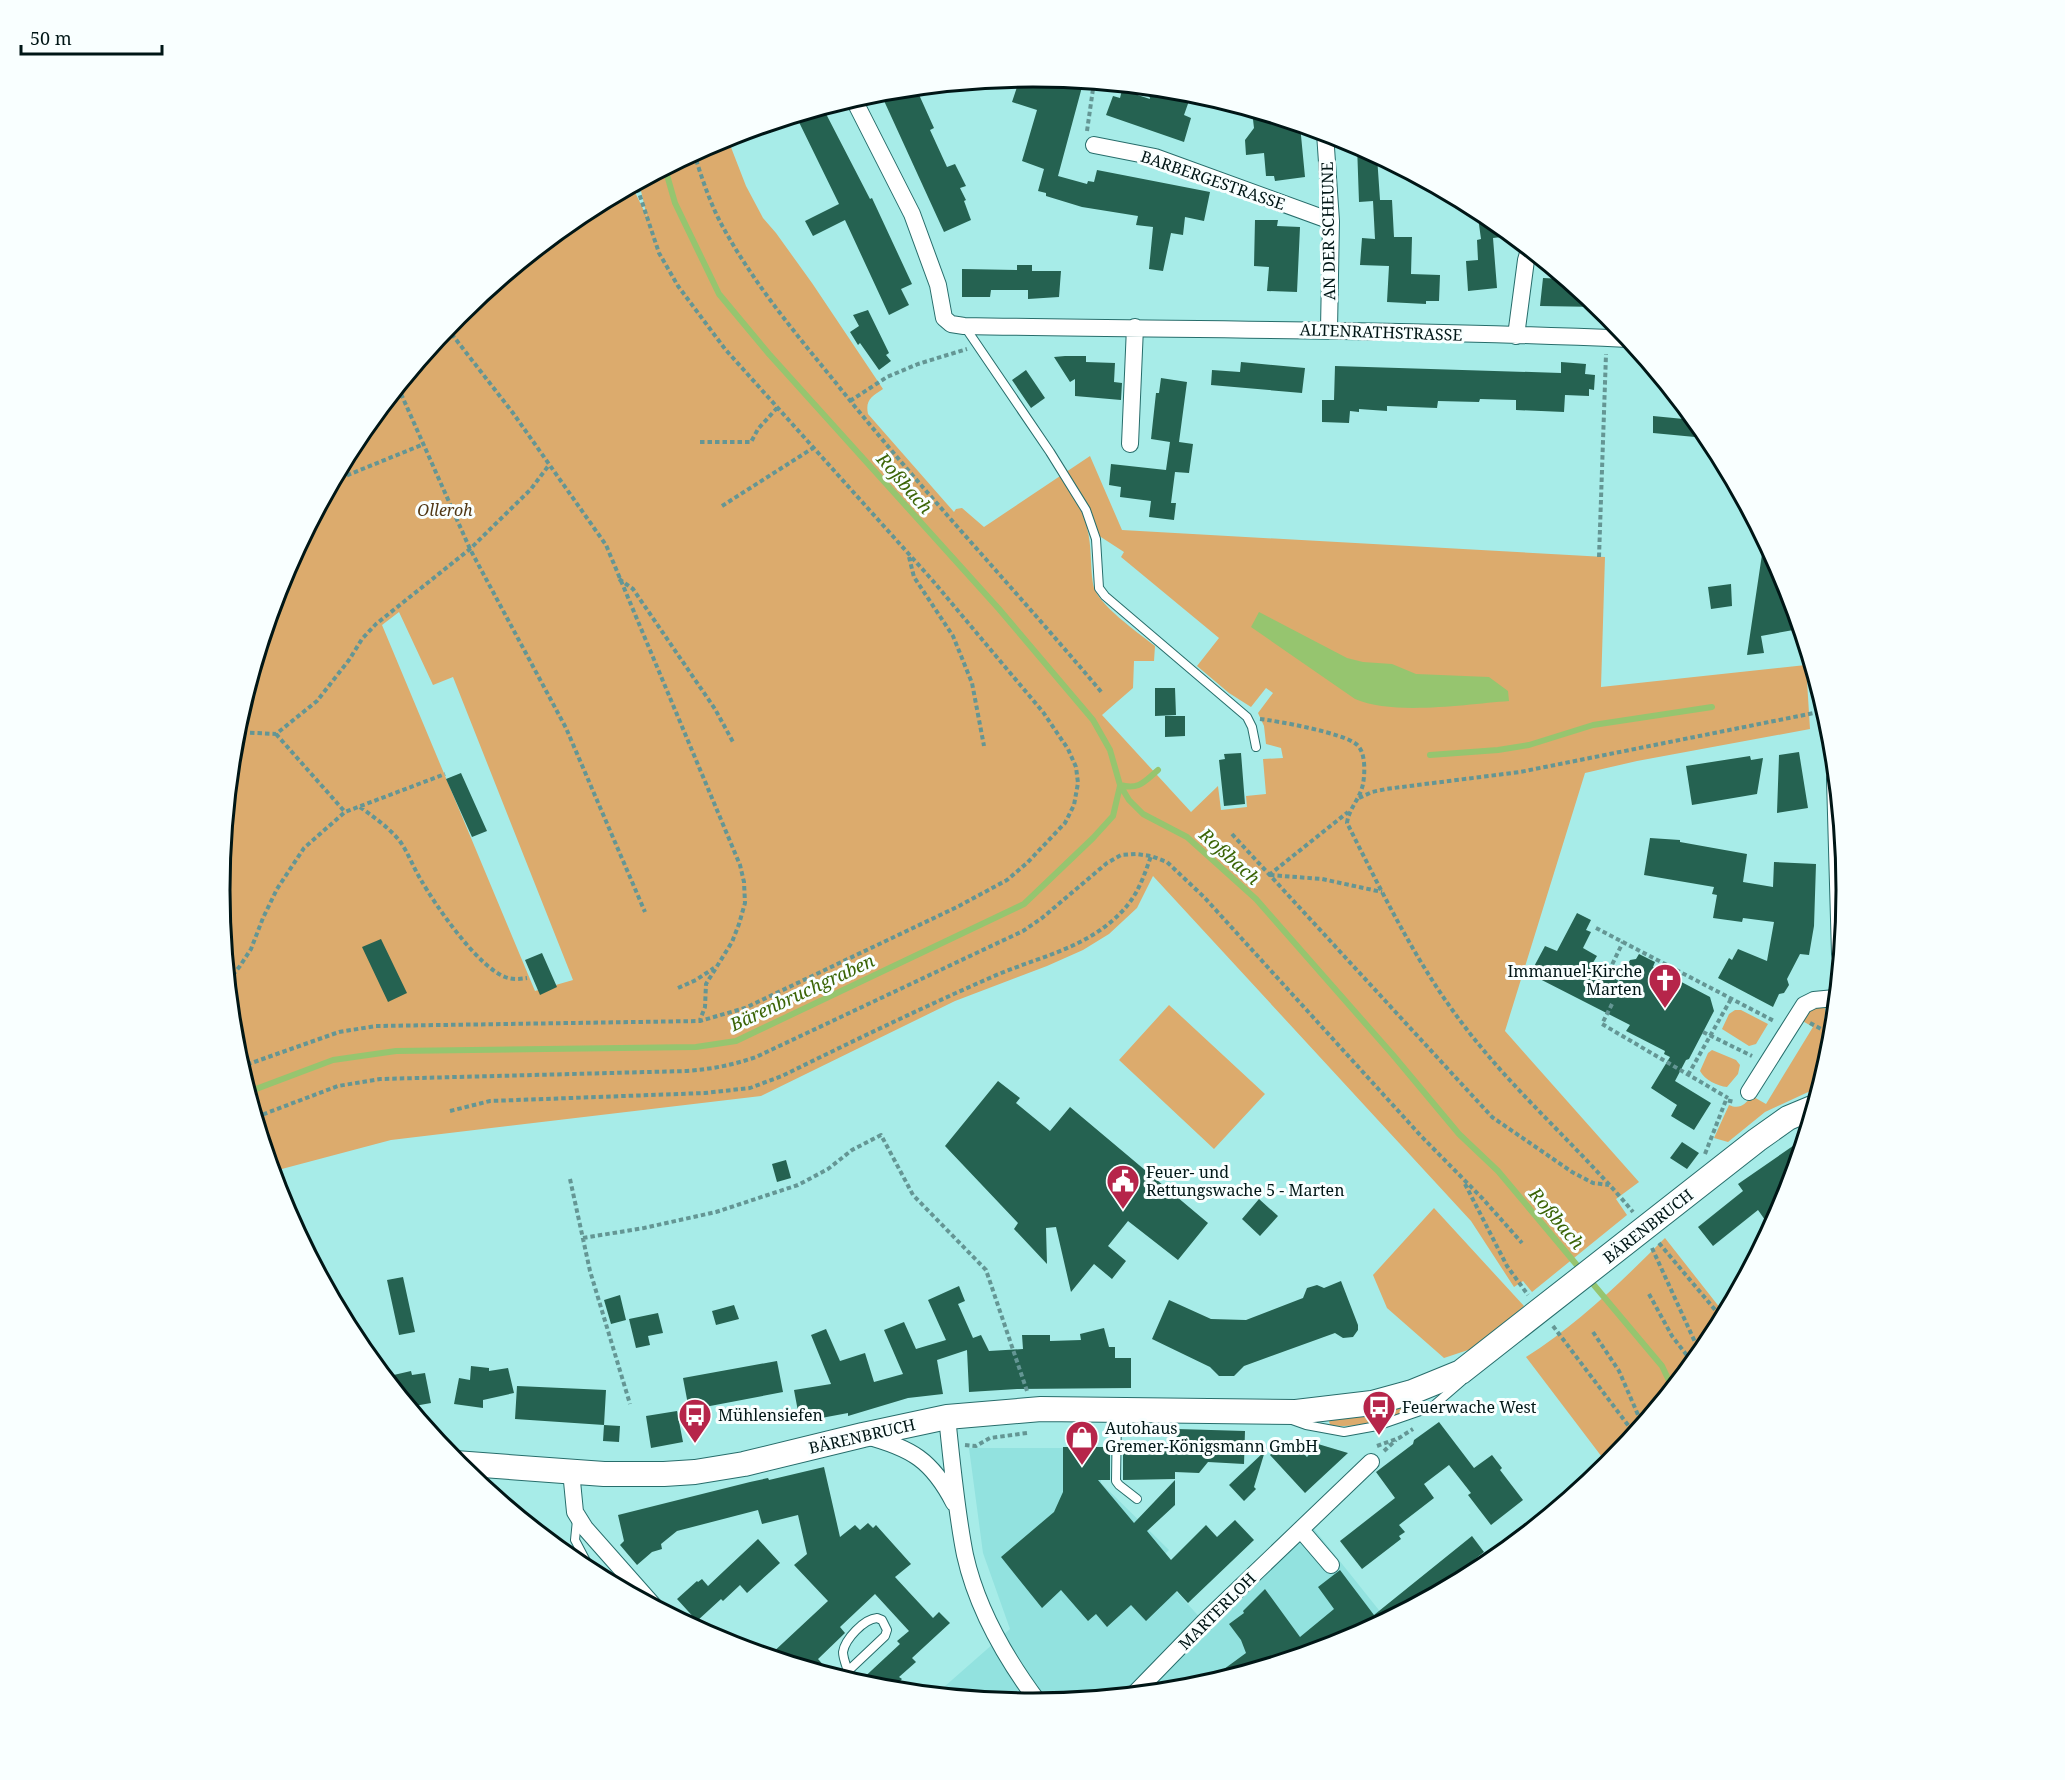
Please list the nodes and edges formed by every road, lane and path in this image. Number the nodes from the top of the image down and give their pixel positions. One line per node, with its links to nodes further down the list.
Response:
1 (1093, 90): 4 (path)
2 (857, 106): 9 (street)
3 (1326, 143): 7 (street, AN DER SCHEUNE)
4 (1094, 145): 7 (street, BARBERGESTRASSE)
5 (697, 161): 18 (path)
6 (638, 191): 19 (path)
7 (1331, 220): 11 (street, AN DER SCHEUNE)
8 (1527, 258): 13 (street)
9 (964, 326): 10 (street, ALTENRATHSTRASSE); 16 (lane)
10 (1135, 327): 11 (street, ALTENRATHSTRASSE); 22 (street)
11 (1329, 329): 13 (street, ALTENRATHSTRASSE)
12 (452, 336): 24 (path)
13 (1516, 336): 14 (street, ALTENRATHSTRASSE)
14 (1606, 338): 15 (street, ALTENRATHSTRASSE); 29 (path)
15 (1615, 338)
16 (979, 346): 18 (path); 33 (lane)
17 (401, 394): 21 (path)
18 (850, 401): 31 (path)
19 (777, 408): 20 (path); 23 (path)
20 (700, 442)
21 (424, 444): 25 (path); 27 (path)
22 (1130, 444)
23 (813, 448): 26 (path); 28 (path)
24 (549, 465): 27 (path); 30 (path)
25 (344, 476)
26 (722, 506)
27 (470, 549): 35 (path); 48 (path)
28 (909, 555): 37 (path); 59 (path)
29 (1599, 557)
30 (618, 579): 36 (path); 51 (path)
31 (1103, 694)
32 (1814, 713): 40 (path)
33 (1248, 717): 38 (lane); 40 (path)
34 (245, 732): 35 (path)
35 (276, 734): 42 (path)
36 (733, 742)
37 (984, 746)
38 (1256, 747)
39 (445, 774): 41 (path)
40 (1358, 799): 43 (path)
41 (360, 806): 42 (path); 54 (path)
42 (345, 812): 53 (path)
43 (1348, 812): 46 (path); 47 (path)
44 (1232, 834): 46 (path)
45 (1150, 856): 68 (path); 70 (path); 72 (path)
46 (1269, 875): 47 (path); 74 (path)
47 (1382, 892): 74 (path)
48 (645, 912)
49 (1596, 928): 50 (path)
50 (1623, 942): 52 (path); 56 (path)
51 (716, 967): 55 (path); 59 (path)
52 (1610, 971)
53 (234, 974)
54 (527, 978)
55 (678, 988)
56 (1731, 999): 60 (path); 62 (path)
57 (1828, 999): 66 (street)
58 (1612, 1004): 65 (path)
59 (700, 1021): 64 (path)
60 (1774, 1022)
61 (1703, 1032): 62 (path)
62 (1710, 1035): 63 (path); 65 (path)
63 (1753, 1057)
64 (249, 1064)
65 (1688, 1075): 67 (path)
66 (1749, 1092): 71 (path)
67 (1728, 1098)
68 (450, 1111)
69 (1804, 1111): 81 (main road, BÄRENBRUCH)
70 (262, 1115)
71 (1703, 1159)
72 (1459, 1174): 77 (path); 81 (path)
73 (570, 1179): 76 (path)
74 (1610, 1185): 75 (path)
75 (1620, 1196)
76 (583, 1238): 88 (path); 89 (path)
77 (1522, 1243)
78 (1658, 1243): 82 (path)
79 (1652, 1248): 85 (path)
80 (1649, 1294): 87 (path)
81 (1541, 1311): 86 (main road, BÄRENBRUCH)
82 (1716, 1311)
83 (1557, 1331): 94 (path)
84 (1593, 1332): 92 (path)
85 (1695, 1343)
86 (1489, 1352): 91 (main road, BÄRENBRUCH); 91 (lane, BÄRENBRUCH)
87 (1687, 1355)
88 (1018, 1395)
89 (630, 1404)
90 (1117, 1409): 91 (main road, BÄRENBRUCH); 93 (main road, BÄRENBRUCH); 101 (lane)
91 (1271, 1412)
92 (1639, 1416)
93 (947, 1417): 95 (main road, BÄRENBRUCH); 102 (street)
94 (1629, 1426)
95 (862, 1435): 100 (main road, BÄRENBRUCH); 102 (street)
96 (990, 1438): 97 (path)
97 (971, 1444)
98 (1371, 1462): 104 (street, MARTERLOH)
99 (471, 1464): 100 (main road, BÄRENBRUCH)
100 (571, 1471): 103 (street)
101 (1137, 1498)
102 (958, 1512): 111 (street)
103 (577, 1516): 105 (lane); 107 (street)
104 (1301, 1530): 106 (street); 110 (street, MARTERLOH)
105 (583, 1556)
106 (1331, 1565)
107 (639, 1589)
108 (846, 1671): 109 (lane)
109 (850, 1672)
110 (1143, 1685)
111 (1032, 1693)

